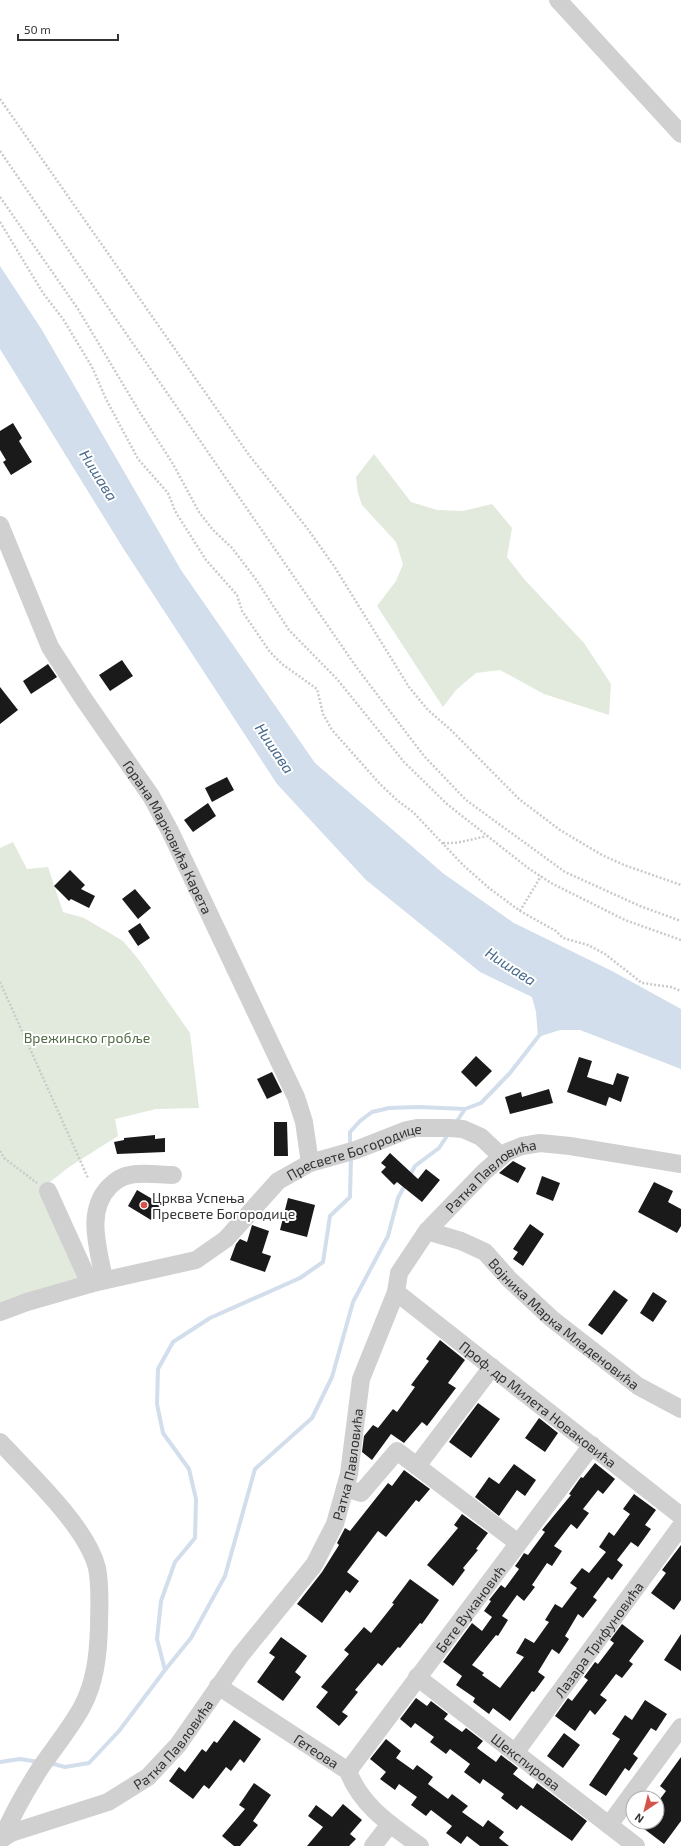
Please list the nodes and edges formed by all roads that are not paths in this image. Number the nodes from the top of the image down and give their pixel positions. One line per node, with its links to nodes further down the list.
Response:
1 (558, 0): 2 (street)
2 (681, 134)
3 (0, 524): 5 (street, Горана Марковића Карета)
4 (501, 1156): 5 (street, Пресвете Богородице); 6 (street, Ратка Павловића); 9 (street, Ратка Павловића)
5 (310, 1163): 10 (street, Пресвете Богородице)
6 (681, 1164)
7 (173, 1174): 10 (street)
8 (48, 1191): 10 (street)
9 (426, 1231): 11 (street, Ратка Павловића); 14 (street, Војника Марка Младеновића)
10 (97, 1282): 12 (street, Пресвете Богородице)
11 (396, 1292): 13 (street, Проф. др Милета Новаковића); 18 (street, Ратка Павловића)
12 (0, 1312)
13 (492, 1367): 16 (street, Проф. др Милета Новаковића); 17 (street)
14 (681, 1409)
15 (0, 1442): 29 (street)
16 (592, 1445): 19 (street, Проф. др Милета Новаковића); 21 (street, Бете Вукановић)
17 (417, 1466): 18 (street); 21 (street)
18 (345, 1488): 23 (street, Ратка Павловића)
19 (681, 1516)
20 (681, 1526): 25 (street, Лазара Трифуновића)
21 (518, 1543): 22 (street, Бете Вукановић)
22 (416, 1677): 25 (street, Шекспирова); 26 (street, Бете Вукановић)
23 (218, 1686): 26 (street, Гетеова); 29 (street, Ратка Павловића)
24 (681, 1727): 28 (street)
25 (515, 1753): 28 (street, Шекспирова)
26 (348, 1772): 27 (street, Гетеова)
27 (390, 1824): 30 (street); 31 (street, Гетеова)
28 (609, 1826): 32 (street, Шекспирова)
29 (1, 1839)
30 (372, 1846)
31 (420, 1846)
32 (636, 1846)

